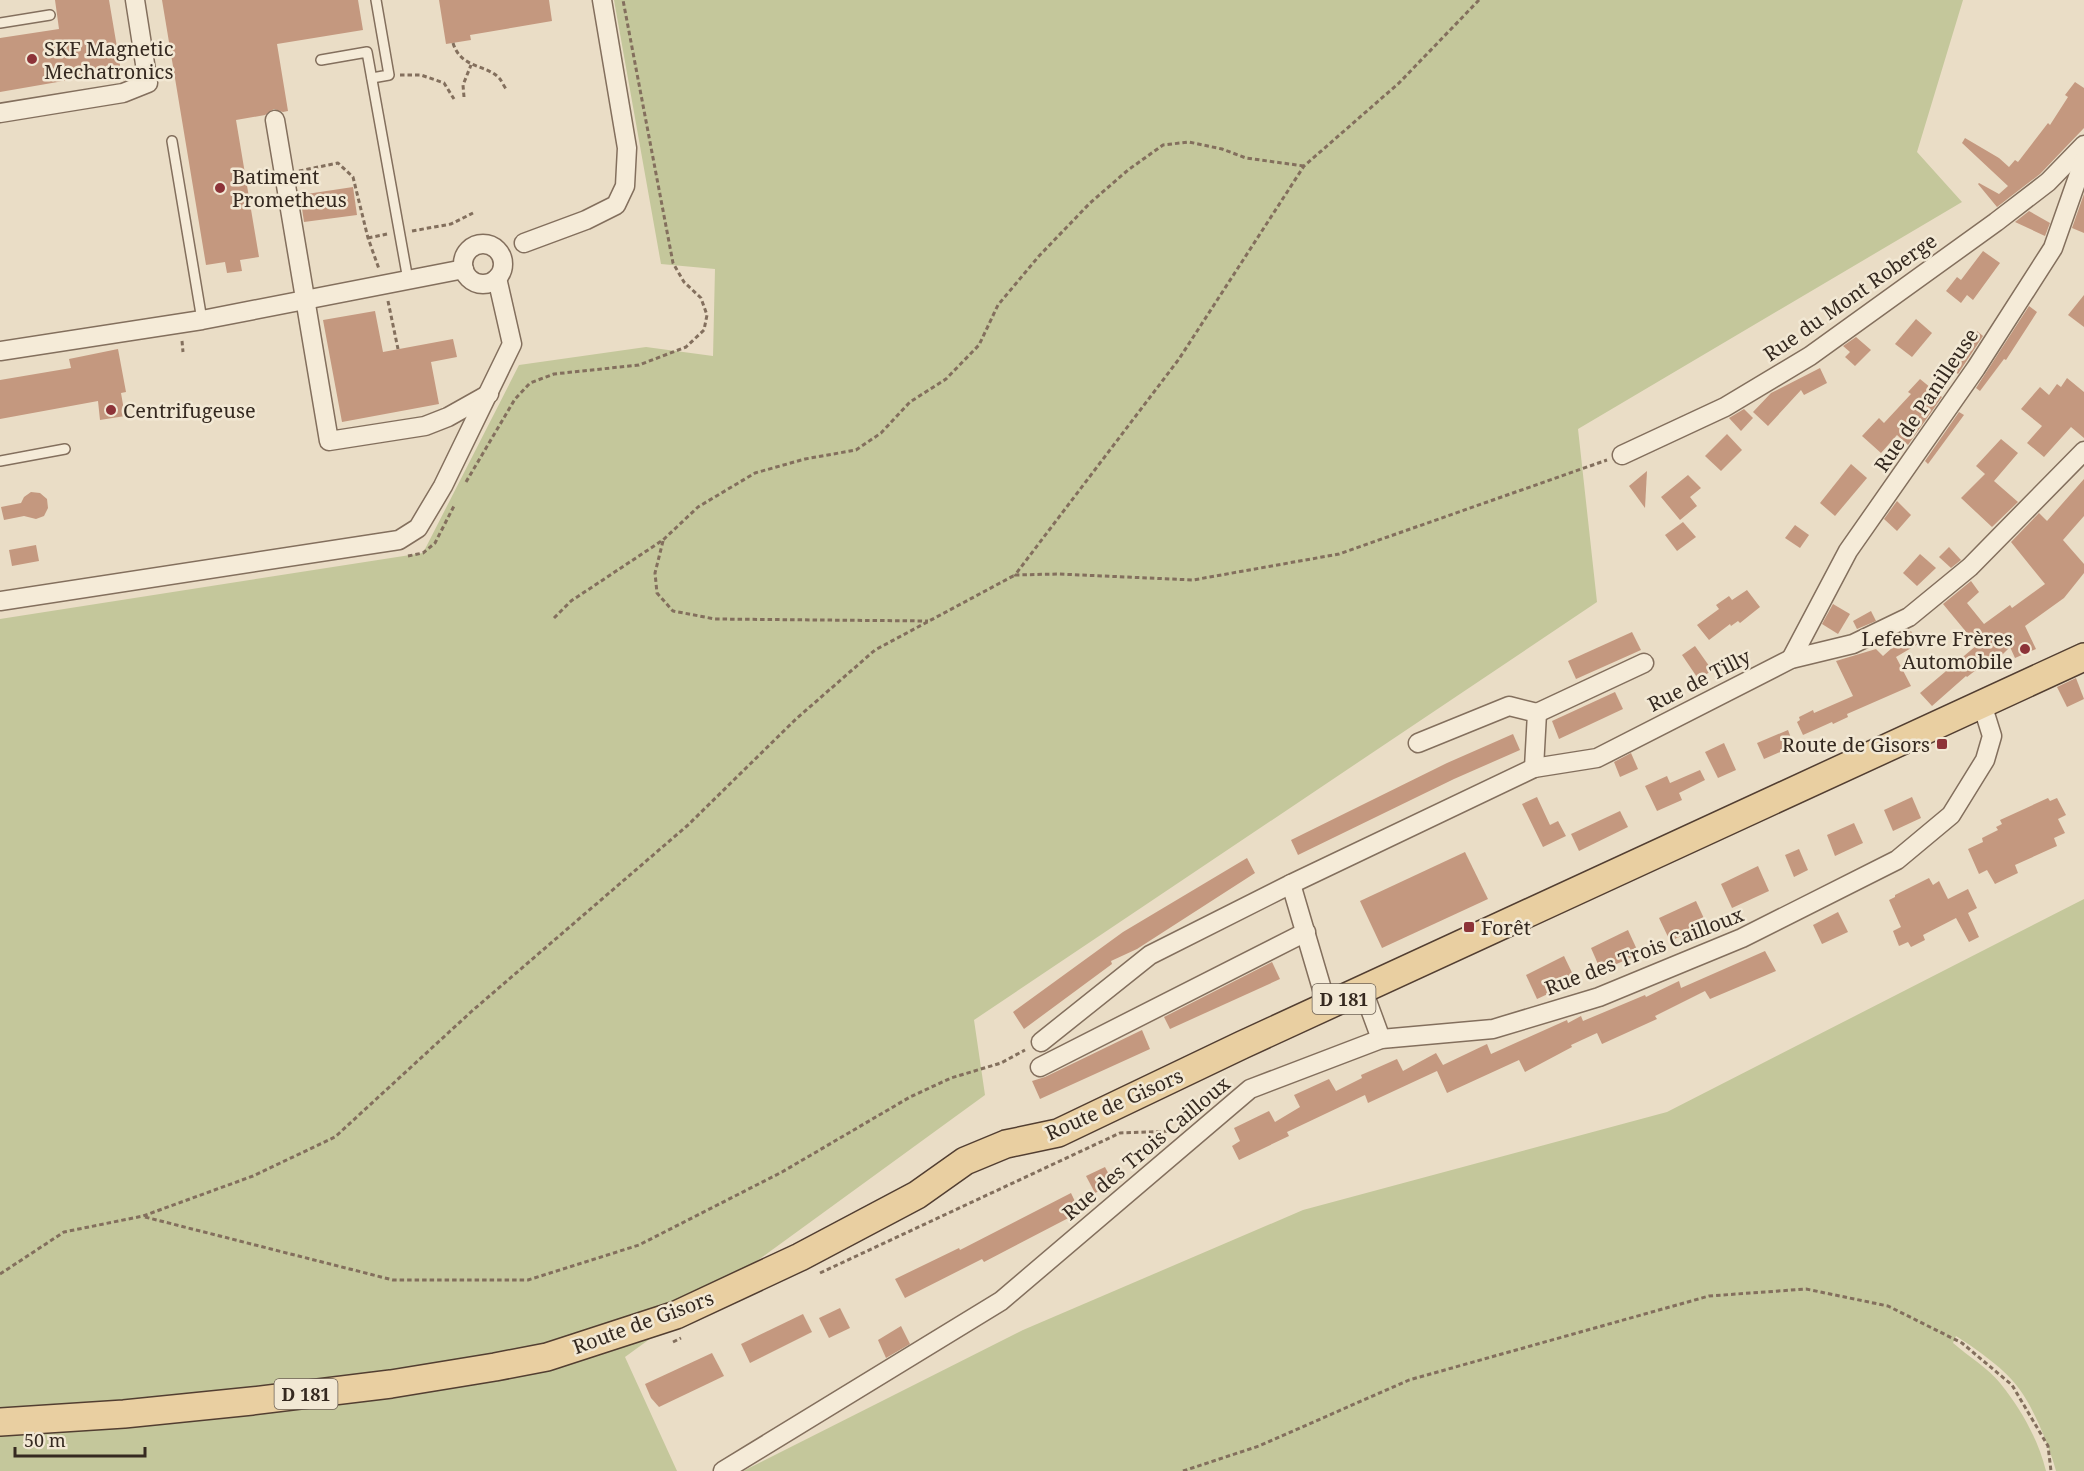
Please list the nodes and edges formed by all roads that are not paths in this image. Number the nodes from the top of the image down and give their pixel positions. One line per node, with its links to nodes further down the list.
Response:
1 (135, 0): 8 (street)
2 (376, 0): 7 (lane)
3 (602, 0): 13 (street)
4 (50, 15): 5 (lane)
5 (0, 23)
6 (321, 60): 7 (lane)
7 (372, 78): 16 (lane)
8 (0, 114)
9 (275, 120): 17 (street)
10 (172, 141): 18 (lane)
11 (2084, 145): 23 (street, Rue du Mont Roberge)
12 (2084, 160): 27 (street, Rue de Panilleuse)
13 (497, 253): 14 (street); 15 (street)
14 (464, 269): 15 (street); 16 (street)
15 (496, 278): 20 (street)
16 (408, 280): 17 (street)
17 (305, 300): 18 (street); 20 (street)
18 (201, 320): 19 (street)
19 (0, 351)
20 (489, 394): 25 (street)
21 (65, 449): 24 (lane)
22 (2084, 451): 27 (street, Rue de Tilly)
23 (1622, 455)
24 (0, 461)
25 (0, 601)
26 (2084, 657): 29 (main road, Route de Gisors / D 181)
27 (1791, 659): 32 (street, Rue de Tilly)
28 (1644, 663): 30 (street)
29 (1982, 704): 35 (main road, Route de Gisors / D 181); 37 (street, Rue des Trois Cailloux)
30 (1537, 712): 31 (street); 32 (street)
31 (1418, 743)
32 (1534, 768): 33 (street, Rue de Tilly)
33 (1292, 884): 34 (street); 38 (street, Rue de Tilly)
34 (1306, 932): 36 (street); 39 (street)
35 (1363, 990): 36 (main road, Route de Gisors / D 181); 37 (street)
36 (1328, 1006): 40 (main road, Route de Gisors / D 181)
37 (1381, 1039): 41 (street, Rue des Trois Cailloux)
38 (1041, 1042)
39 (1040, 1067)
40 (0, 1422)
41 (723, 1471)

